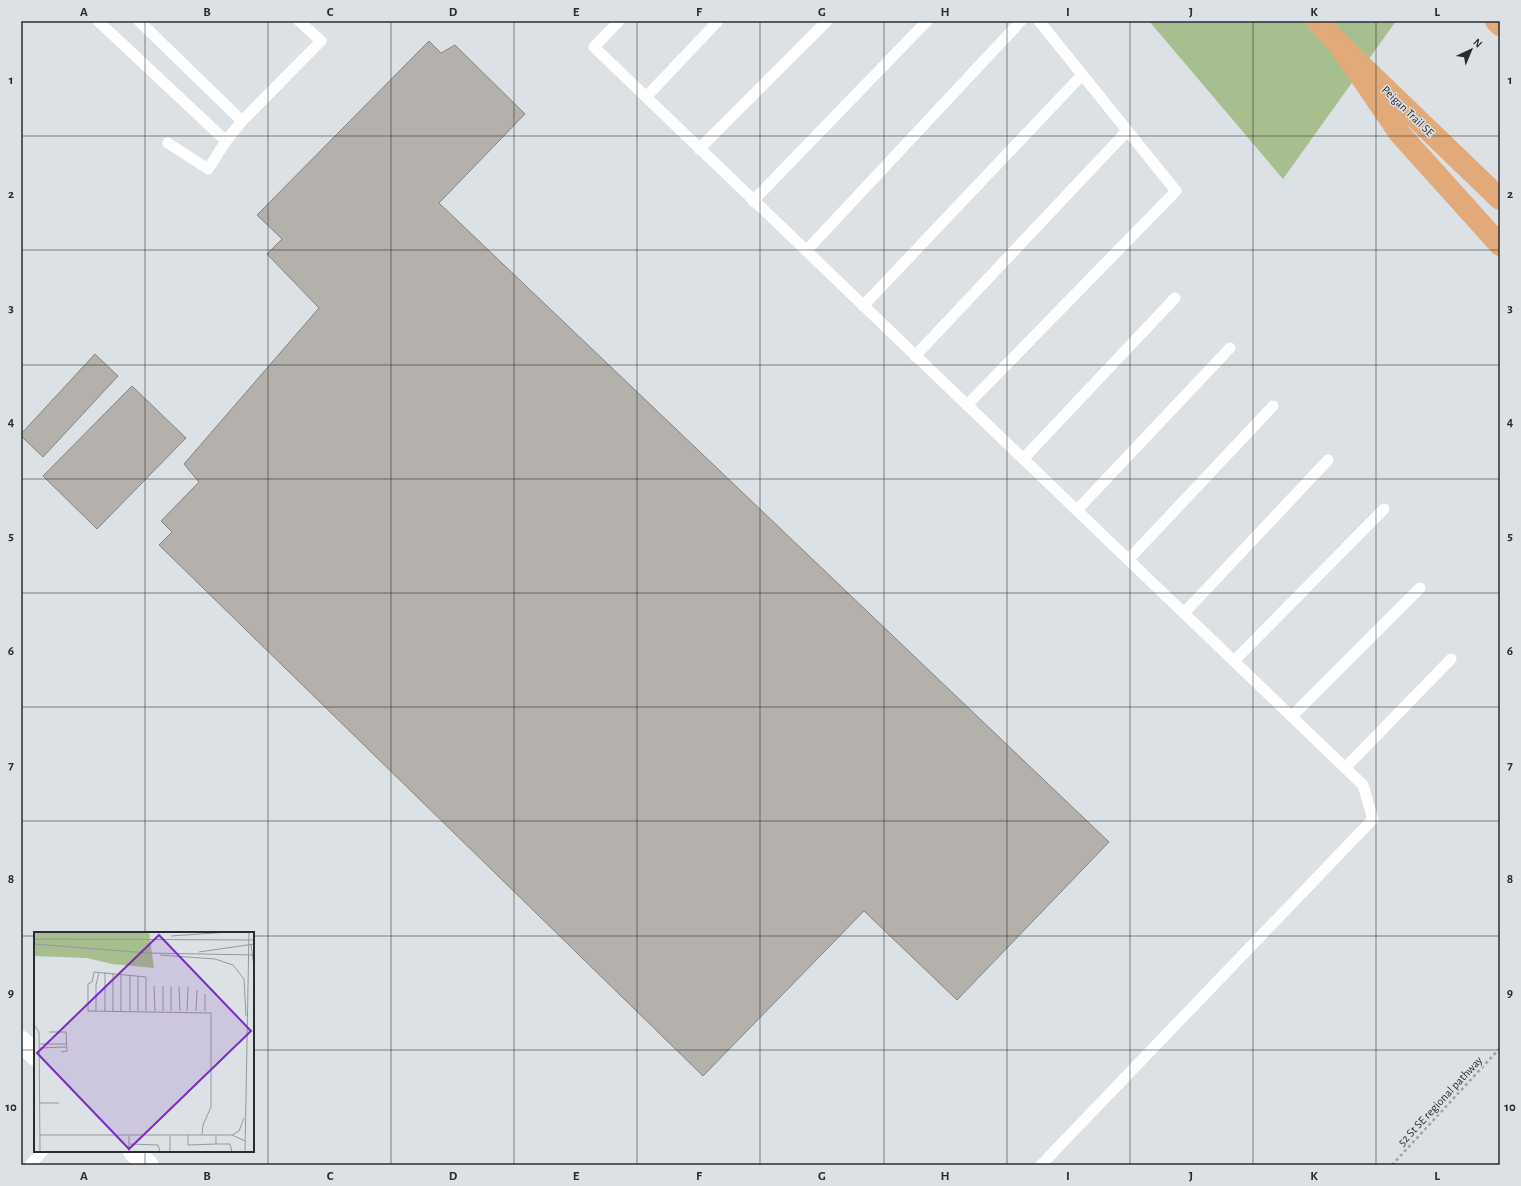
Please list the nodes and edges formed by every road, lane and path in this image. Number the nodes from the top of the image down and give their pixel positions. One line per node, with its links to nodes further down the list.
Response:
1 (98, 21): 18 (lane)
2 (139, 21): 16 (lane)
3 (299, 21): 16 (lane)
4 (619, 21): 15 (lane)
5 (718, 21): 15 (lane)
6 (827, 21): 20 (lane)
7 (927, 21): 22 (lane)
8 (1021, 21): 24 (lane)
9 (1039, 21): 14 (lane)
10 (1318, 21): 13 (main road, Peigan Trail SE)
11 (1496, 21): 12 (main road)
12 (1500, 25)
13 (1338, 43): 21 (main road, Peigan Trail SE); 23 (main road)
14 (1082, 75): 17 (lane); 26 (lane)
15 (646, 97): 20 (lane)
16 (242, 121): 18 (lane)
17 (1127, 131): 28 (lane); 29 (lane)
18 (226, 141): 19 (lane)
19 (168, 143)
20 (699, 149): 22 (lane)
21 (1500, 199)
22 (754, 201): 24 (lane)
23 (1500, 245)
24 (806, 251): 26 (lane)
25 (1175, 298): 31 (lane)
26 (863, 306): 28 (lane)
27 (1230, 348): 34 (lane)
28 (915, 356): 29 (lane)
29 (967, 405): 31 (lane)
30 (1273, 406): 35 (lane)
31 (1023, 459): 34 (lane)
32 (1328, 460): 37 (lane)
33 (1384, 509): 39 (lane)
34 (1077, 510): 35 (lane)
35 (1128, 560): 37 (lane)
36 (1420, 588): 40 (lane)
37 (1184, 613): 39 (lane)
38 (1451, 659): 41 (lane)
39 (1234, 661): 40 (lane)
40 (1292, 716): 41 (lane)
41 (1346, 768): 49 (lane)
42 (21, 1041): 44 (street)
43 (1500, 1048): 50 (path, 52 St SE regional pathway)
44 (34, 1054)
45 (42, 1152): 47 (lane)
46 (134, 1152): 48 (street)
47 (33, 1164)
48 (148, 1165)
49 (1041, 1165)
50 (1392, 1165)

